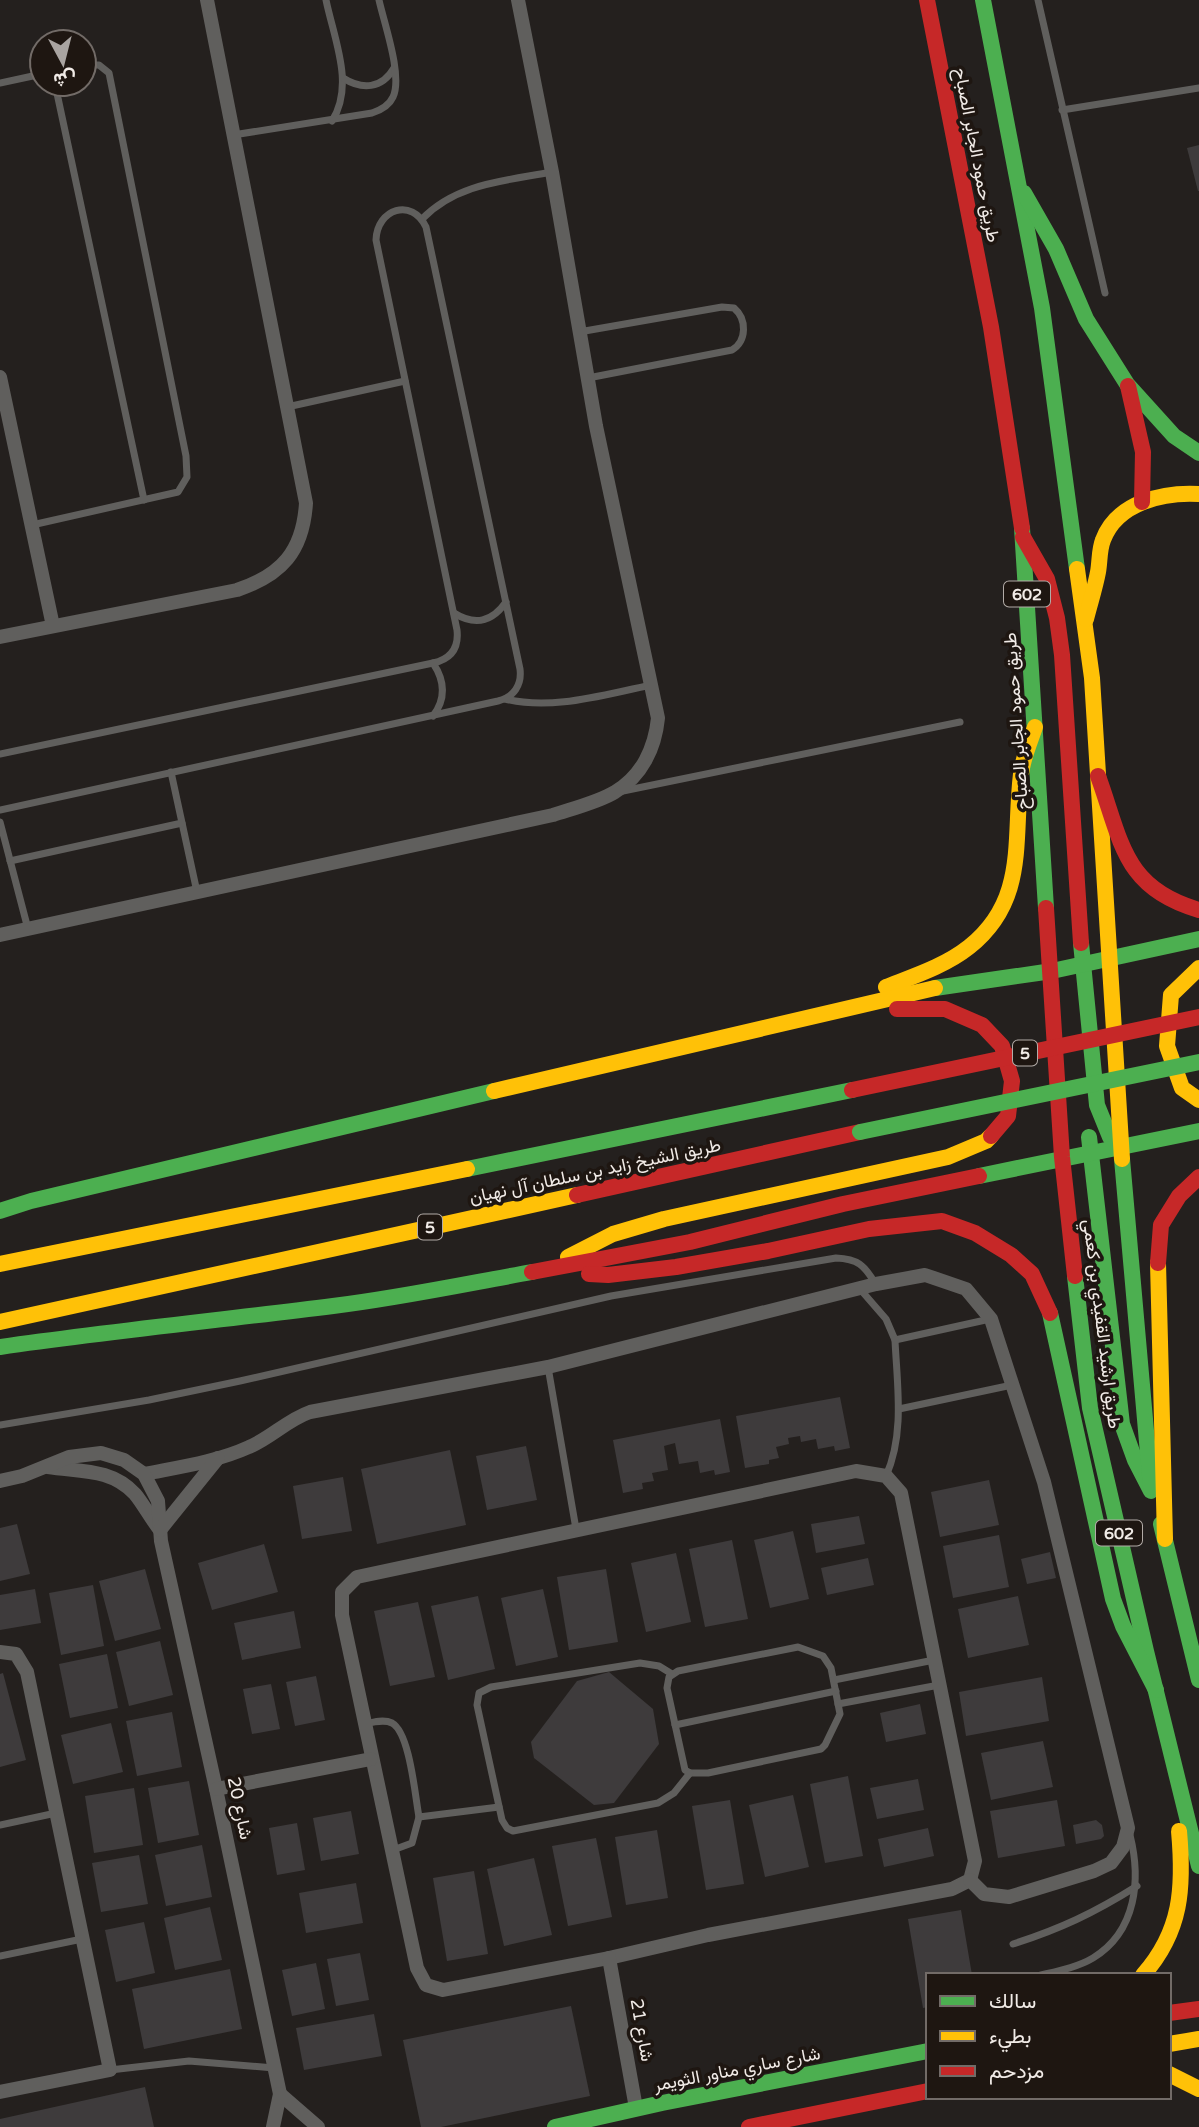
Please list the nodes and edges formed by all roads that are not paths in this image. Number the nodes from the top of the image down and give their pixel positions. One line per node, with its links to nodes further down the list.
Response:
1 (207, 0): 17 (street)
2 (326, 0): 11 (lane)
3 (379, 0): 9 (lane)
4 (518, 0): 18 (street)
5 (927, 0): 34 (main road, طريق حمود الجابر الصباح / 602)
6 (983, 0): 19 (main road, طريق حمود الجابر الصباح / 602)
7 (1038, 0): 15 (lane)
8 (98, 65): 31 (lane)
9 (394, 68): 11 (lane); 16 (lane)
10 (28, 77): 12 (lane)
11 (343, 78): 16 (lane)
12 (0, 83)
13 (1199, 88): 15 (lane)
14 (58, 98): 31 (lane)
15 (1062, 110): 21 (lane)
16 (332, 121): 17 (lane)
17 (233, 135): 28 (street)
18 (552, 172): 20 (lane); 22 (street)
19 (1018, 183): 26 (main road); 37 (main road, طريق حمود الجابر الصباح / 602)
20 (422, 219): 25 (lane); 35 (lane)
21 (1105, 293)
22 (579, 332): 24 (street); 24 (lane)
23 (0, 377): 27 (street)
24 (588, 379): 41 (street)
25 (405, 381): 28 (lane); 36 (lane)
26 (1127, 384): 29 (main road); 32 (main road)
27 (2, 396): 33 (street)
28 (287, 407): 38 (street)
29 (1199, 453)
30 (1199, 494): 32 (main road)
31 (144, 500): 33 (lane)
32 (1142, 502): 37 (main road)
33 (32, 524): 38 (street)
34 (1023, 537): 45 (main road, طريق حمود الجابر الصباح / 602); 60 (main road)
35 (506, 602): 36 (lane); 42 (lane)
36 (454, 613): 40 (lane)
37 (1085, 623): 48 (main road, طريق حمود الجابر الصباح / 602)
38 (53, 626): 39 (street)
39 (0, 637)
40 (433, 663): 43 (lane); 46 (lane)
41 (652, 685): 42 (lane); 49 (street)
42 (506, 699): 43 (lane)
43 (432, 717): 47 (lane)
44 (960, 722): 49 (lane)
45 (1035, 727): 62 (main road, طريق حمود الجابر الصباح / 602); 64 (main road)
46 (0, 754)
47 (171, 772): 50 (lane); 52 (lane)
48 (1098, 776): 55 (main road); 59 (main road, طريق حمود الجابر الصباح / 602)
49 (615, 793): 54 (street)
50 (0, 810)
51 (0, 822): 53 (lane)
52 (182, 823): 53 (lane); 54 (lane)
53 (10, 861): 56 (lane)
54 (197, 893): 56 (street)
55 (1199, 911)
56 (28, 929): 57 (street)
57 (0, 935)
58 (1199, 939): 59 (main road)
59 (1108, 959): 60 (main road); 69 (main road, طريق حمود الجابر الصباح / 602)
60 (1082, 965): 62 (main road); 69 (main road)
61 (1199, 968): 67 (main road)
62 (1052, 971): 63 (main road); 70 (main road); 71 (main road, طريق حمود الجابر الصباح / 602)
63 (846, 1009): 64 (main road); 77 (main road)
64 (807, 1017): 75 (main road)
65 (1199, 1017): 76 (main road, طريق الشيخ زايد بن سلطان آل نهيان / 5, bridge)
66 (1199, 1062): 81 (main road, طريق الشيخ زايد بن سلطان آل نهيان / 5, bridge)
67 (1199, 1100)
68 (1199, 1131): 69 (main road)
69 (1122, 1146): 70 (main road); 73 (main road, طريق حمود الجابر الصباح / 602)
70 (1091, 1152): 71 (main road); 93 (main road)
71 (1062, 1157): 74 (main road, طريق حمود الجابر الصباح / 602); 77 (main road)
72 (1199, 1177): 96 (main road)
73 (1124, 1186): 93 (main road, طريق ارشيد القفيدي بن كعمي / 602)
74 (1067, 1195): 103 (main road, طريق ارشيد القفيدي بن كعمي / 602)
75 (0, 1211)
76 (0, 1264)
77 (541, 1271): 83 (main road); 103 (main road)
78 (876, 1284): 79 (street); 80 (street); 87 (lane)
79 (860, 1289): 82 (lane); 84 (street)
80 (991, 1319): 82 (lane); 85 (street)
81 (0, 1322)
82 (895, 1340): 86 (lane)
83 (0, 1347)
84 (548, 1367): 88 (street); 94 (lane)
85 (1012, 1385): 86 (lane); 116 (street)
86 (899, 1409): 91 (lane)
87 (0, 1424)
88 (218, 1458): 90 (street); 95 (street)
89 (48, 1467): 90 (street); 92 (street); 95 (street)
90 (144, 1474): 95 (street, شارع 20)
91 (886, 1476): 94 (street); 98 (street)
92 (0, 1481)
93 (1152, 1491): 96 (main road, طريق ارشيد القفيدي بن كعمي / 602)
94 (576, 1529): 106 (street)
95 (160, 1530): 111 (street, شارع 20)
96 (1165, 1539): 101 (main road, طريق ارشيد القفيدي بن كعمي / 602)
97 (0, 1652): 113 (street)
98 (934, 1660): 100 (lane); 102 (street)
99 (672, 1674): 100 (lane); 107 (lane); 112 (lane)
100 (834, 1680): 104 (lane)
101 (1199, 1680)
102 (939, 1685): 105 (lane); 119 (street)
103 (1156, 1690): 108 (main road, طريق ارشيد القفيدي بن كعمي / 602)
104 (836, 1691): 105 (lane); 107 (lane)
105 (838, 1704): 110 (lane)
106 (365, 1724): 109 (street); 114 (lane)
107 (675, 1725): 110 (lane)
108 (1168, 1737): 118 (main road, طريق ارشيد القفيدي بن كعمي / 602); 126 (main road)
109 (371, 1759): 111 (street); 117 (street)
110 (690, 1773): 112 (lane)
111 (216, 1789): 132 (street, شارع 20)
112 (499, 1807): 114 (lane)
113 (57, 1813): 115 (lane); 121 (street)
114 (419, 1817): 117 (lane)
115 (0, 1825)
116 (1128, 1828): 119 (street); 120 (lane)
117 (392, 1850): 124 (street)
118 (1199, 1866)
119 (970, 1880): 124 (street)
120 (1137, 1886): 122 (lane); 125 (lane)
121 (82, 1939): 123 (lane); 133 (street)
122 (1013, 1944)
123 (0, 1956)
124 (609, 1958): 139 (street, شارع 21)
125 (1050, 1973)
126 (1145, 1973)
127 (1199, 2009): 128 (main road)
128 (1171, 2013)
129 (1199, 2039): 130 (main road)
130 (1171, 2044)
131 (926, 2051): 139 (main road, شارع ساري مناور الثويمر)
132 (274, 2068): 133 (lane); 138 (street, شارع 20)
133 (110, 2070): 137 (street)
134 (1171, 2075): 135 (main road)
135 (1199, 2089)
136 (926, 2091): 143 (main road)
137 (0, 2092)
138 (279, 2094): 140 (street, شارع 20); 141 (street)
139 (636, 2108): 142 (main road, شارع ساري مناور الثويمر)
140 (273, 2127)
141 (318, 2127)
142 (555, 2127)
143 (750, 2127)

